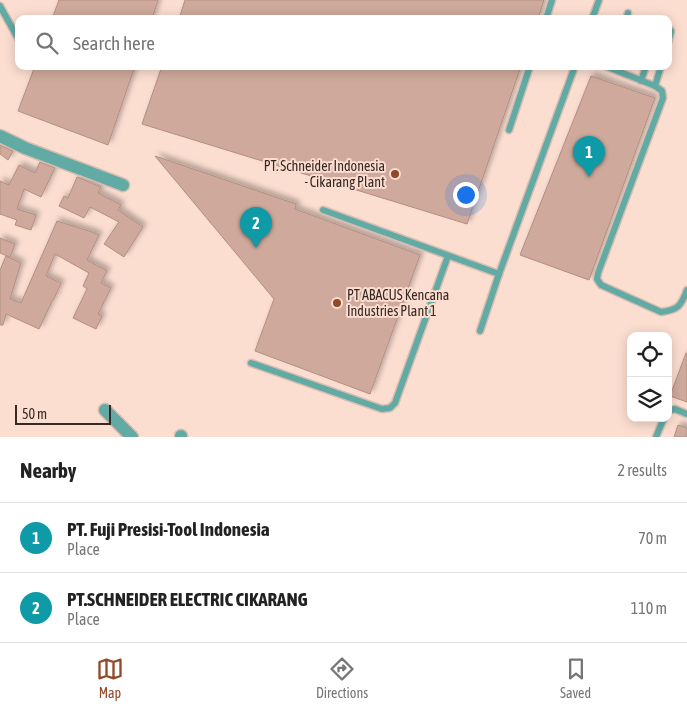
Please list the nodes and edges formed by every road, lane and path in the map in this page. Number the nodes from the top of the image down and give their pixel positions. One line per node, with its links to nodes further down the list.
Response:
1 (552, 0): 4 (lane)
2 (599, 0): 5 (lane)
3 (0, 6): 6 (lane)
4 (547, 15)
5 (593, 15)
6 (15, 33)
7 (529, 70): 14 (lane)
8 (574, 70): 19 (lane)
9 (615, 70): 12 (lane)
10 (645, 70): 12 (lane)
11 (660, 70): 13 (lane)
12 (641, 81): 13 (lane)
13 (655, 86): 20 (lane)
14 (509, 130)
15 (0, 136): 16 (street)
16 (122, 186)
17 (323, 210): 18 (lane)
18 (448, 256): 19 (lane); 22 (lane)
19 (499, 274): 21 (lane)
20 (687, 290)
21 (480, 331)
22 (251, 363)
23 (105, 410): 27 (street)
24 (672, 410): 25 (lane)
25 (687, 414)
26 (662, 422): 28 (lane)
27 (132, 437)
28 (656, 437)

